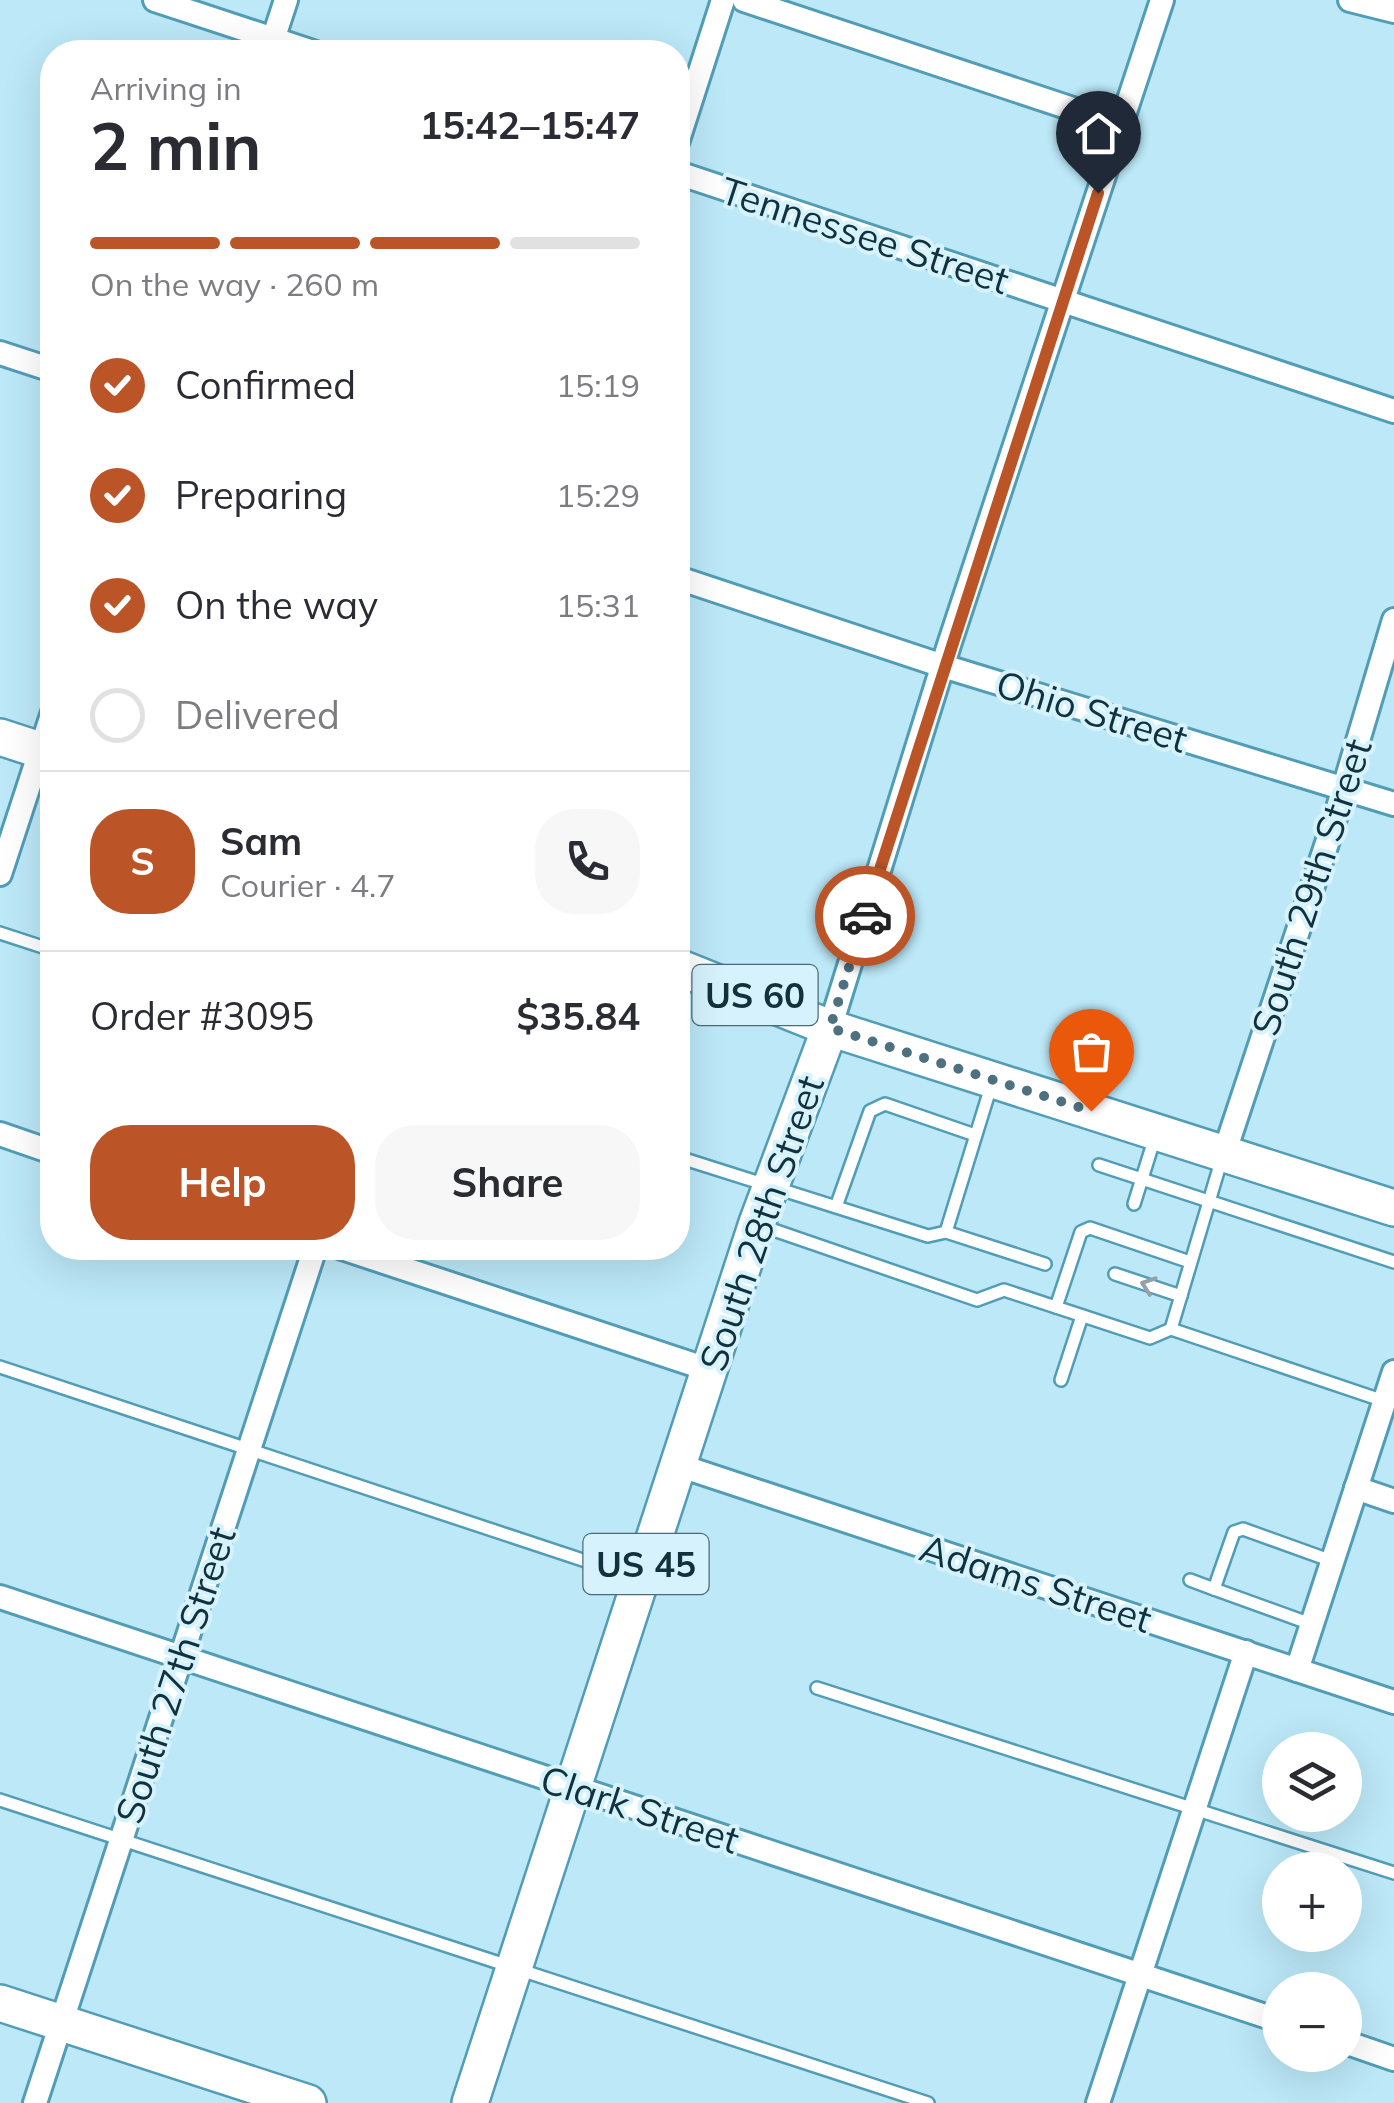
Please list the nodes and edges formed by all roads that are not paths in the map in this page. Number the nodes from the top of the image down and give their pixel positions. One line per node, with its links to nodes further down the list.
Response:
1 (154, 0): 8 (street)
2 (286, 0): 9 (street)
3 (723, 0): 10 (street)
4 (744, 0): 11 (street)
5 (1162, 0): 11 (street, South 28th Street)
6 (1350, 0): 7 (street)
7 (1394, 11)
8 (256, 40)
9 (273, 40)
10 (690, 103)
11 (1121, 125): 13 (street, South 28th Street)
12 (690, 177): 13 (street, Tennessee Street)
13 (1063, 301): 16 (street, Tennessee Street); 19 (street, South 28th Street)
14 (0, 353): 15 (street)
15 (40, 366)
16 (1394, 410)
17 (690, 582): 19 (street, Ohio Street)
18 (1394, 620): 23 (street, South 29th Street)
19 (943, 666): 23 (street, Ohio Street); 29 (street, South 28th Street)
20 (0, 737): 21 (main road)
21 (40, 750)
22 (40, 770): 25 (street)
23 (1344, 789): 24 (street, Ohio Street); 35 (street, South 29th Street)
24 (1394, 804)
25 (0, 874)
26 (0, 933): 27 (lane)
27 (40, 946)
28 (690, 972): 29 (main road, US 60)
29 (830, 1028): 30 (main road); 39 (main road, South 28th Street / US 45)
30 (993, 1080): 31 (main road); 33 (lane)
31 (1156, 1132): 35 (main road); 38 (lane)
32 (0, 1134): 34 (street)
33 (975, 1135): 41 (lane); 45 (lane)
34 (40, 1148)
35 (1224, 1154): 40 (lane); 43 (main road)
36 (690, 1162): 39 (lane)
37 (1100, 1165): 38 (lane)
38 (1141, 1180): 40 (lane); 42 (lane)
39 (771, 1186): 41 (lane); 44 (main road, South 28th Street / US 45)
40 (1209, 1203): 48 (lane); 49 (lane)
41 (838, 1204): 45 (lane)
42 (1134, 1204)
43 (1394, 1208)
44 (757, 1224): 53 (lane); 57 (main road, South 28th Street / US 45)
45 (946, 1232): 50 (lane)
46 (311, 1260): 61 (street, South 27th Street)
47 (378, 1260): 57 (street)
48 (1190, 1262): 52 (lane); 53 (lane)
49 (1394, 1262)
50 (1046, 1264)
51 (1115, 1274): 52 (lane, one-way to 51)
52 (1181, 1296): 55 (lane)
53 (1056, 1307): 54 (lane)
54 (1082, 1316): 55 (lane); 59 (lane)
55 (1171, 1329): 60 (lane)
56 (0, 1367): 61 (lane)
57 (710, 1370): 62 (main road, South 28th Street / US 45)
58 (1394, 1372): 60 (street)
59 (1062, 1380)
60 (1389, 1403): 63 (street)
61 (249, 1449): 66 (lane); 72 (street, South 27th Street)
62 (678, 1464): 66 (main road, South 28th Street / US 45); 71 (street, Adams Street)
63 (1356, 1488): 64 (street); 65 (street)
64 (1394, 1501)
65 (1332, 1562): 68 (lane); 70 (street)
66 (640, 1579): 76 (main road, South 28th Street / US 45)
67 (1190, 1580): 68 (lane)
68 (1214, 1589): 70 (lane)
69 (0, 1597): 72 (street, Clark Street)
70 (1312, 1624): 73 (street)
71 (1246, 1652): 73 (street, Adams Street); 78 (street)
72 (181, 1657): 76 (street, Clark Street); 79 (street, South 27th Street)
73 (1296, 1670): 75 (street, Adams Street)
74 (817, 1688): 78 (lane)
75 (1394, 1702)
76 (572, 1786): 81 (main road, South 28th Street / US 45); 82 (street, Clark Street)
77 (0, 1800): 79 (lane)
78 (1194, 1809): 80 (lane); 82 (street)
79 (121, 1840): 81 (lane); 85 (street, South 27th Street)
80 (1394, 1873)
81 (514, 1971): 90 (main road, South 28th Street / US 45); 91 (lane)
82 (1140, 1974): 84 (street, Clark Street); 92 (street)
83 (0, 2004): 85 (main road)
84 (1262, 2015)
85 (61, 2024): 88 (street, South 27th Street); 89 (main road)
86 (1362, 2048): 87 (street)
87 (1394, 2059)
88 (35, 2103)
89 (308, 2103)
90 (470, 2103)
91 (928, 2103)
92 (1098, 2103)

